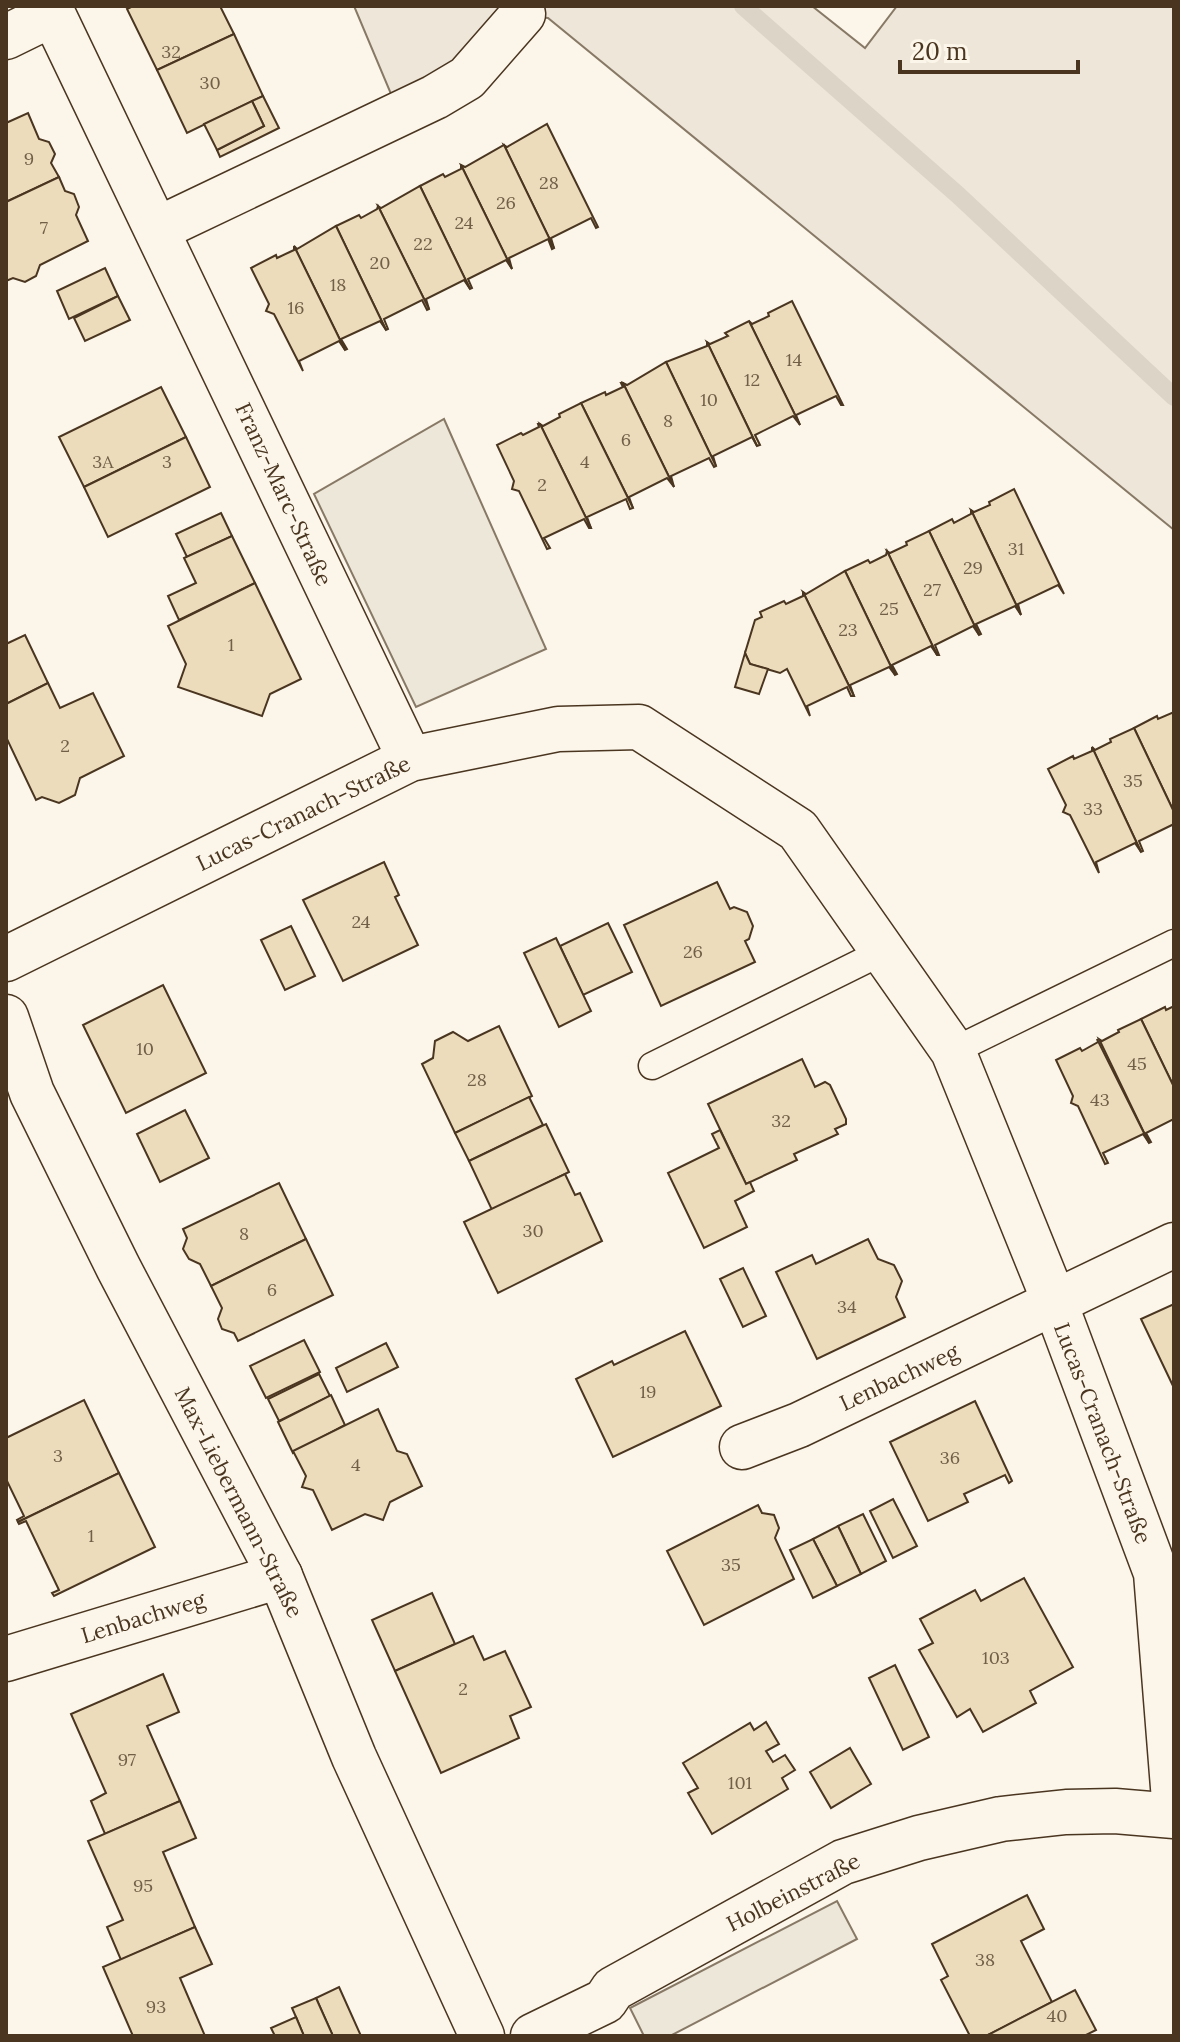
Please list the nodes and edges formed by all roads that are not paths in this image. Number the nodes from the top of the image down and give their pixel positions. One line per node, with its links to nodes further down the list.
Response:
1 (523, 14): 3 (street)
2 (6, 37): 3 (street, Franz-Marc-Straße)
3 (158, 229): 4 (street, Franz-Marc-Straße)
4 (410, 759): 6 (street, Lucas-Cranach-Straße); 7 (street, Lucas-Cranach-Straße)
5 (1174, 943): 9 (lane)
6 (884, 951): 9 (street, Lucas-Cranach-Straße); 10 (lane)
7 (6, 959)
8 (6, 1017): 14 (street, Max-Liebermann-Straße)
9 (953, 1051): 12 (street, Lucas-Cranach-Straße)
10 (652, 1066)
11 (1174, 1245): 12 (street, Lucas-Cranach-Straße)
12 (1055, 1303): 13 (street, Lenbachweg); 16 (street, Lucas-Cranach-Straße)
13 (742, 1447)
14 (280, 1576): 15 (street, Lenbachweg); 18 (street, Max-Liebermann-Straße)
15 (6, 1659)
16 (1174, 1800)
17 (1174, 1816): 19 (street, Holbeinstraße)
18 (482, 2036)
19 (533, 2036)

